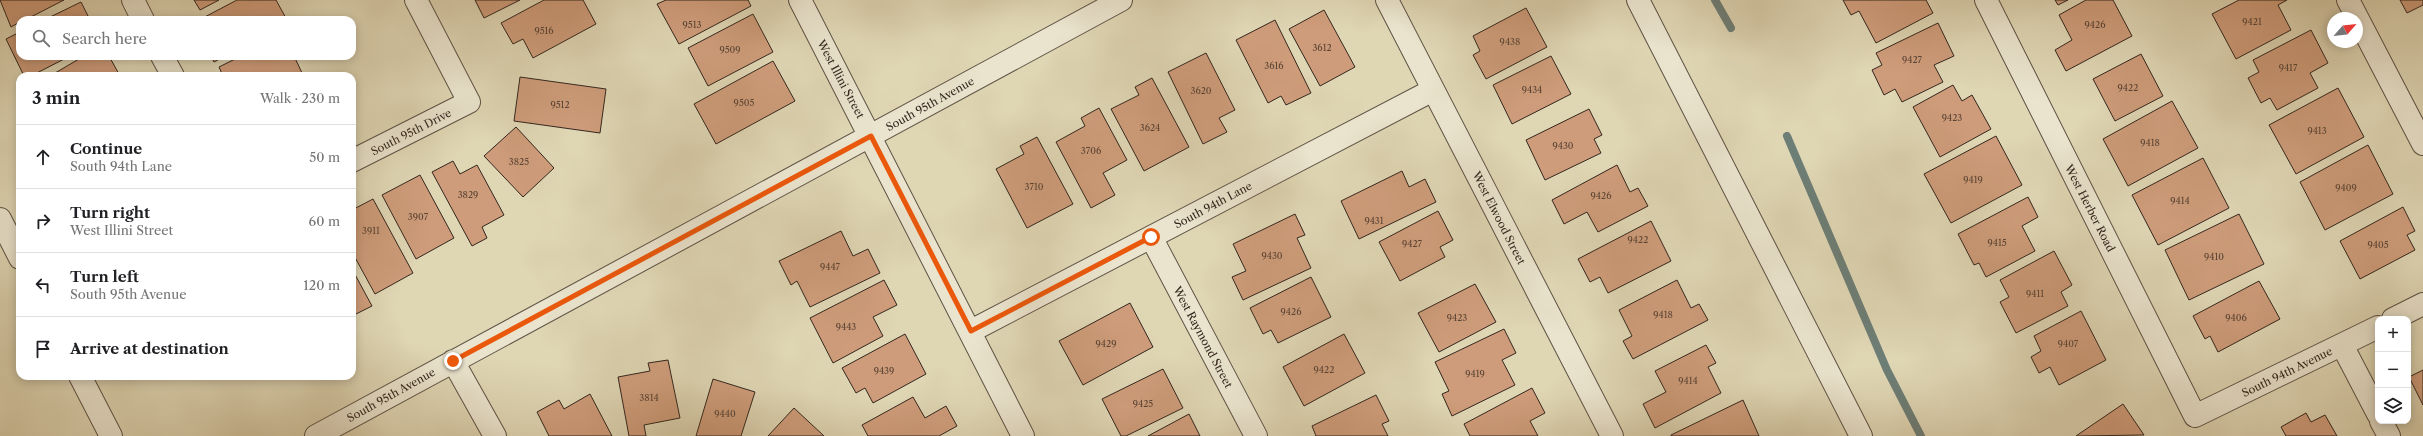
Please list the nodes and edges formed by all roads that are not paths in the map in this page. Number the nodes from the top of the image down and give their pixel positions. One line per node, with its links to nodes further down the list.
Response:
1 (133, 0): 9 (street)
2 (416, 0): 15 (street, South 95th Drive)
3 (800, 0): 13 (street, West Illini Street)
4 (1121, 0): 13 (street, South 95th Avenue)
5 (1387, 0): 12 (street, West Elwood Street)
6 (1638, 0): 35 (street)
7 (1986, 0): 27 (street, West Herber Road)
8 (2348, 0): 14 (street)
9 (141, 16)
10 (164, 60): 11 (street)
11 (171, 72)
12 (1434, 90): 17 (street, South 94th Lane); 34 (street, West Elwood Street)
13 (871, 136): 22 (street, West Illini Street); 24 (street, South 95th Avenue)
14 (2423, 144)
15 (356, 159)
16 (0, 219): 18 (street)
17 (1151, 237): 22 (street, South 94th Lane); 33 (street, West Raymond Street)
18 (16, 250)
19 (2423, 304): 20 (street)
20 (2399, 316)
21 (2375, 329): 23 (street, South 94th Avenue)
22 (971, 331): 32 (street, West Illini Street)
23 (2342, 346): 26 (street); 27 (street, South 94th Avenue)
24 (453, 361): 30 (street, South 95th Avenue); 31 (street)
25 (82, 380): 29 (street)
26 (2375, 408)
27 (2195, 416)
28 (2383, 424): 36 (street)
29 (111, 436)
30 (316, 436)
31 (495, 436)
32 (1023, 436)
33 (1256, 436)
34 (1612, 436)
35 (1861, 436)
36 (2389, 436)

